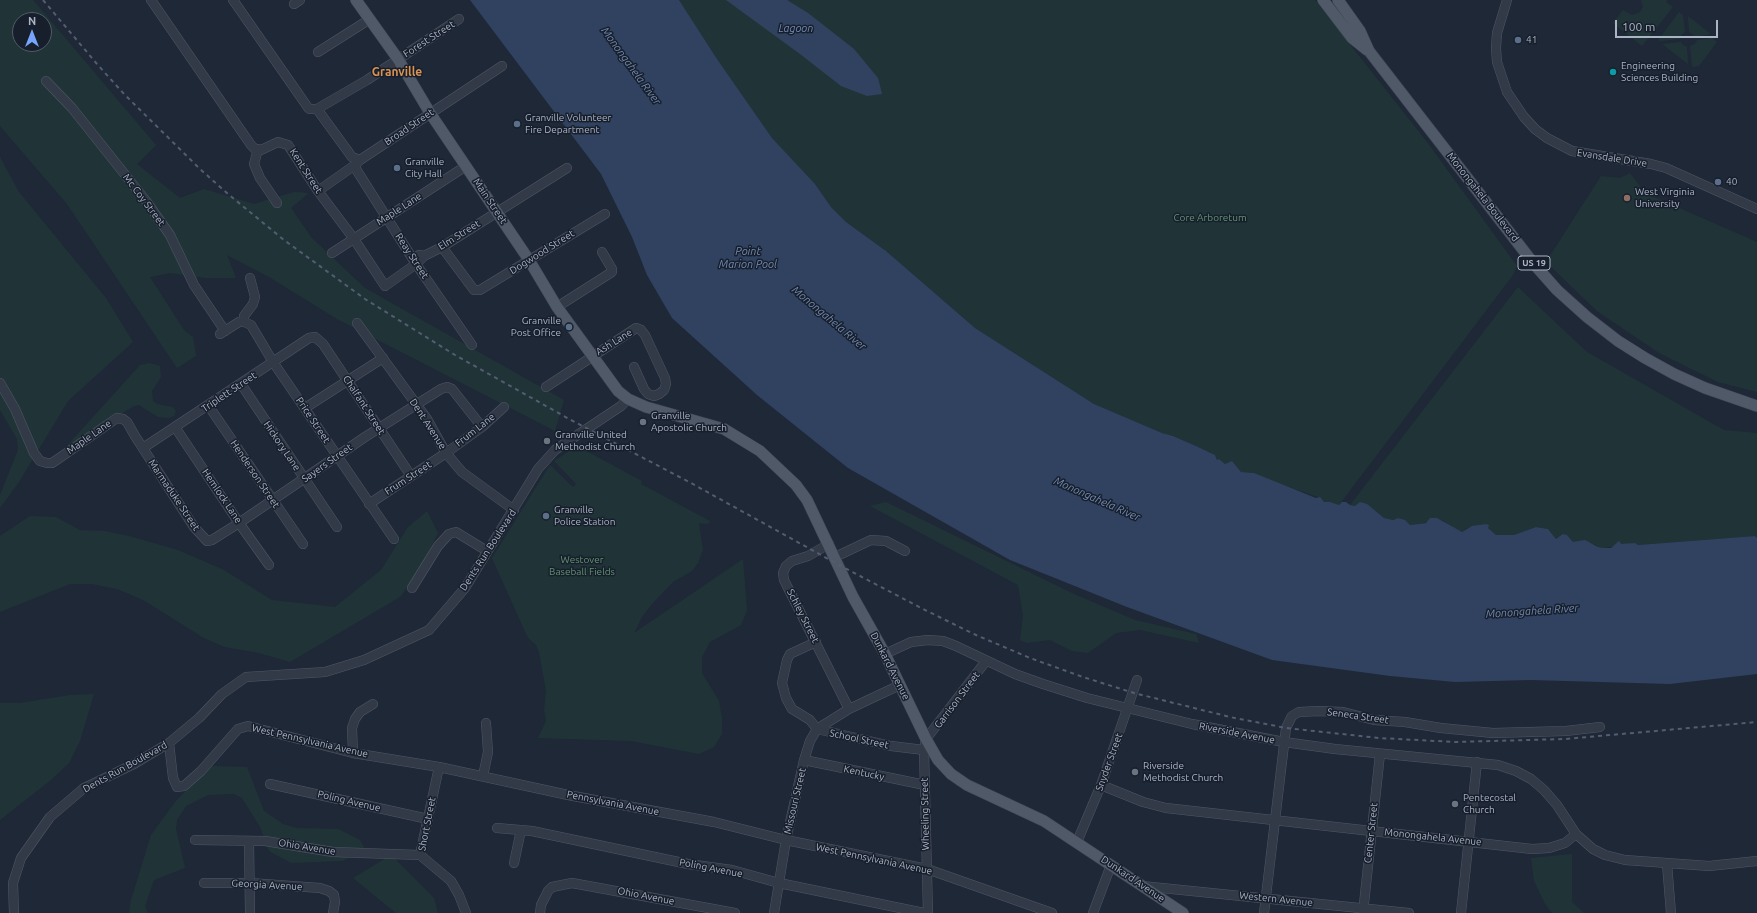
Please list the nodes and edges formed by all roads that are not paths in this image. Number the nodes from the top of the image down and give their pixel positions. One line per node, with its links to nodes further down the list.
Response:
1 (151, 0): 16 (street)
2 (233, 0): 14 (street, Reay Street)
3 (356, 0): 7 (main road, Main Street)
4 (1323, 0): 9 (main road, Monongahela Boulevard / US 19)
5 (1338, 0): 9 (main road, Monongahela Boulevard / US 19)
6 (1507, 0): 22 (street, Evansdale Drive)
7 (370, 19): 10 (street); 11 (main road, Main Street)
8 (459, 20): 11 (street, Forest Street)
9 (1369, 51): 52 (main road, Monongahela Boulevard / US 19)
10 (318, 52)
11 (398, 59): 14 (street, Forest Street); 15 (main road, Main Street)
12 (502, 66): 15 (street, Broad Street)
13 (46, 81): 36 (street, Mc Coy Street)
14 (317, 109): 17 (street, Reay Street)
15 (430, 113): 17 (street, Broad Street); 18 (main road, Main Street)
16 (258, 150): 20 (street, Kent Street); 21 (street)
17 (357, 163): 20 (street, Broad Street); 25 (street, Reay Street)
18 (466, 166): 23 (main road, Main Street); 25 (street, Maple Lane)
19 (566, 168): 23 (street, Elm Street)
20 (318, 191): 26 (street, Kent Street)
21 (277, 203)
22 (1757, 209)
23 (497, 211): 27 (street, Elm Street); 32 (main road, Main Street)
24 (604, 214): 32 (street, Dogwood Street)
25 (386, 218): 26 (street, Maple Lane); 30 (street, Reay Street)
26 (354, 239): 29 (street, Maple Lane); 33 (street, Kent Street)
27 (442, 247): 31 (street, Elm Street); 32 (street, Dogwood Street)
28 (602, 252): 35 (street)
29 (332, 253)
30 (410, 254): 31 (street); 33 (street, Reay Street)
31 (424, 256): 33 (street, Elm Street)
32 (529, 260): 35 (main road, Main Street)
33 (416, 264): 39 (street, Reay Street)
34 (250, 278): 36 (street)
35 (557, 307): 40 (main road, Main Street)
36 (244, 322): 42 (street, Price Street)
37 (357, 323): 41 (street, Dent Avenue)
38 (315, 337): 42 (street, Triplett Street); 44 (street, Chalfant Street)
39 (472, 345)
40 (593, 355): 47 (street); 48 (street, Ash Lane); 49 (main road, Main Street)
41 (383, 358): 44 (street); 51 (street, Dent Avenue)
42 (273, 362): 46 (street, Triplett Street); 54 (street, Price Street)
43 (634, 367): 48 (street)
44 (348, 381): 54 (street); 58 (street, Chalfant Street)
45 (0, 383): 59 (street, Maple Lane)
46 (241, 384): 50 (street, Triplett Street); 63 (street, Hickory Lane)
47 (546, 387)
48 (654, 396): 55 (street)
49 (628, 399): 55 (main road, Dunkard Avenue); 66 (street, Dents Run Boulevard)
50 (208, 405): 56 (street, Triplett Street); 64 (street, Henderson Street)
51 (416, 405): 57 (street, Sayers Street); 58 (street, Sayers Street); 60 (street, Dent Avenue)
52 (1757, 406)
53 (504, 407): 57 (street, Frum Lane)
54 (305, 408): 61 (street, Price Street)
55 (651, 408): 72 (main road, Dunkard Avenue)
56 (175, 427): 59 (street, Triplett Street); 67 (street, Hemlock Lane)
57 (482, 427): 60 (street, Frum Lane)
58 (379, 429): 61 (street, Sayers Street); 62 (street, Chalfant Street)
59 (143, 448): 70 (street, Marmaduke Street)
60 (446, 453): 62 (street, Frum Street); 66 (street, Dent Avenue)
61 (337, 456): 63 (street, Sayers Street); 65 (street, Price Street)
62 (411, 476): 65 (street, Frum Street)
63 (304, 479): 64 (street, Sayers Street); 68 (street, Hickory Lane)
64 (273, 500): 67 (street, Sayers Street); 71 (street, Henderson Street)
65 (369, 504): 69 (street, Price Street)
66 (514, 510): 73 (street, Dents Run Boulevard)
67 (239, 523): 70 (street, Sayers Street); 76 (street, Hemlock Lane)
68 (337, 527)
69 (394, 539)
70 (207, 541)
71 (303, 544)
72 (829, 544): 75 (main road, Dunkard Avenue); 78 (street, Schley Street)
73 (487, 551): 77 (street); 91 (street, Dents Run Boulevard)
74 (905, 551): 75 (street)
75 (835, 557): 79 (main road, Dunkard Avenue)
76 (269, 565)
77 (412, 588)
78 (816, 642): 85 (street, Schley Street); 88 (street, School Street)
79 (885, 654): 80 (street, Riverside Avenue); 82 (main road, Dunkard Avenue)
80 (986, 661): 84 (street, Riverside Avenue); 89 (street, Garrison Street)
81 (1137, 680): 84 (street, Snyder Street)
82 (900, 685): 85 (street); 89 (main road, Dunkard Avenue)
83 (373, 704): 93 (street)
84 (1128, 708): 90 (street, Riverside Avenue); 101 (street, Snyder Street)
85 (849, 709): 88 (street)
86 (486, 724): 98 (street)
87 (1600, 727): 90 (street, Seneca Street)
88 (817, 729): 92 (street, School Street); 95 (street, Missouri Street)
89 (926, 739): 92 (street, Wheeling Street); 112 (main road, Dunkard Avenue)
90 (1284, 742): 94 (street, Riverside Avenue); 103 (street, Seneca Street)
91 (169, 743): 93 (street, West Pennsylvania Avenue); 125 (street, Dents Run Boulevard)
92 (924, 750): 100 (street, Wheeling Street)
93 (352, 753): 97 (street, West Pennsylvania Avenue)
94 (1380, 754): 96 (street, Riverside Avenue); 106 (street, Center Street)
95 (804, 760): 100 (street, Kentucky); 109 (street, Missouri Street)
96 (1477, 762): 107 (street, Riverside Avenue); 111 (street)
97 (439, 767): 98 (street, Pennsylvania Avenue); 102 (street, Short Street)
98 (483, 776): 109 (street, Pennsylvania Avenue)
99 (270, 784): 102 (street, Poling Avenue)
100 (924, 785): 118 (street, Wheeling Street)
101 (1101, 785): 103 (street, Monongahela Avenue); 112 (street, Snyder Street)
102 (428, 819): 113 (street, Short Street)
103 (1275, 819): 106 (street, Monongahela Avenue); 123 (street, Seneca Street)
104 (497, 828): 105 (street, Poling Avenue)
105 (521, 830): 115 (street); 121 (street, Poling Avenue)
106 (1371, 830): 111 (street, Monongahela Avenue); 124 (street, Center Street)
107 (1576, 834): 111 (street, Monongahela Avenue); 116 (street)
108 (195, 840): 110 (street, Ohio Avenue)
109 (786, 840): 118 (street, West Pennsylvania Avenue); 121 (street, Missouri Street)
110 (250, 841): 113 (street, Ohio Avenue); 120 (street)
111 (1469, 841): 139 (street)
112 (1077, 842): 117 (main road, Dunkard Avenue)
113 (420, 855): 128 (street, Short Street)
114 (1757, 861): 116 (street)
115 (514, 863)
116 (1667, 864): 140 (street)
117 (1111, 865): 122 (main road, Dunkard Avenue); 135 (street)
118 (927, 869): 133 (street, Wheeling Street); 134 (street, West Pennsylvania Avenue)
119 (204, 883): 120 (street, Georgia Avenue)
120 (250, 883): 126 (street); 127 (street, Georgia Avenue)
121 (779, 883): 131 (street, Missouri Street); 132 (street, Poling Avenue)
122 (1142, 886): 123 (street, Western Avenue); 136 (main road, Dunkard Avenue)
123 (1266, 897): 124 (street, Western Avenue); 137 (street, Seneca Street)
124 (1363, 911): 138 (street, Western Avenue)
125 (14, 913)
126 (250, 913)
127 (333, 913)
128 (466, 913)
129 (540, 913): 130 (street, Ohio Avenue)
130 (734, 913)
131 (774, 913)
132 (924, 913)
133 (928, 913)
134 (1052, 913)
135 (1092, 913)
136 (1183, 913)
137 (1264, 913)
138 (1409, 913)
139 (1461, 913)
140 (1671, 913)

